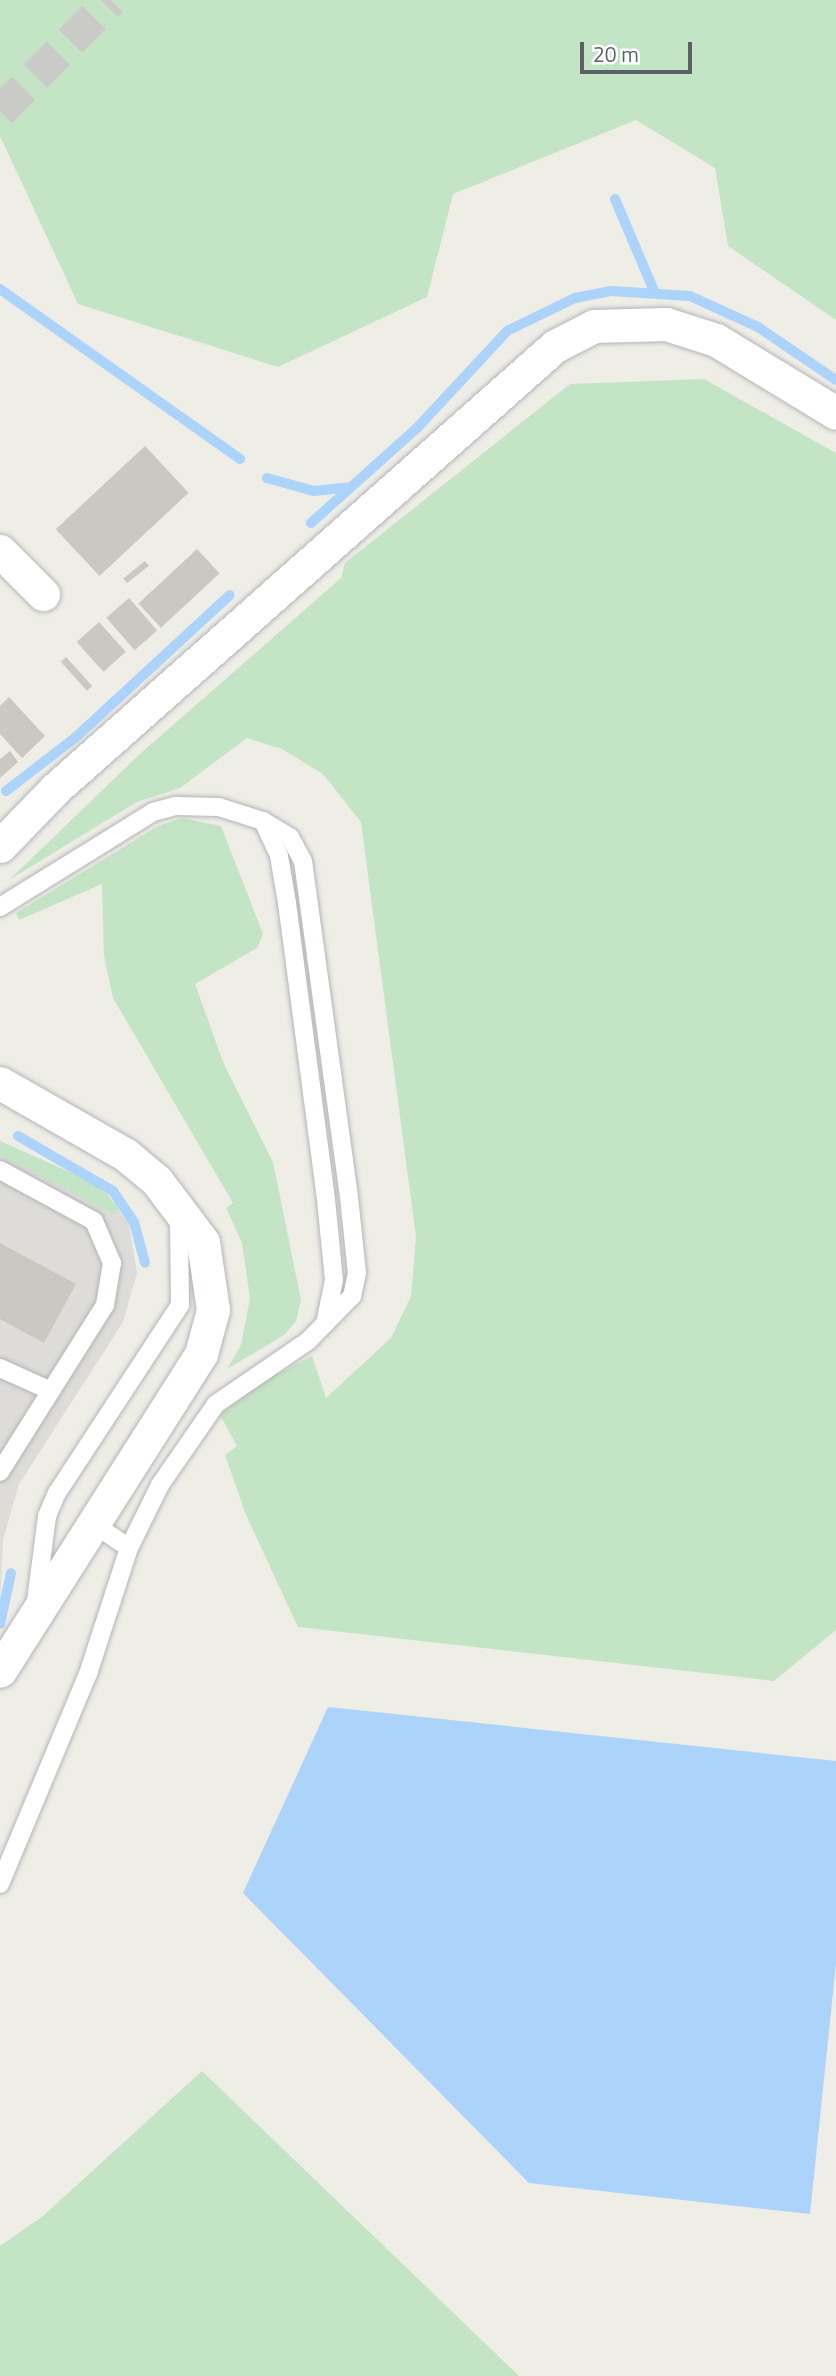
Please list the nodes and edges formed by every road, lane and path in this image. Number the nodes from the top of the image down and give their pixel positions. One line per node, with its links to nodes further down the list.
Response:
1 (836, 413): 4 (street)
2 (0, 551): 3 (street)
3 (43, 594)
4 (0, 846)
5 (0, 907): 13 (lane)
6 (0, 1083): 8 (street)
7 (0, 1170): 10 (lane)
8 (177, 1204): 12 (street); 14 (lane)
9 (0, 1368): 10 (lane)
10 (49, 1390): 11 (lane)
11 (0, 1472)
12 (94, 1524): 13 (lane); 14 (street)
13 (130, 1548): 16 (lane)
14 (34, 1616): 15 (street)
15 (0, 1671)
16 (0, 1884)

